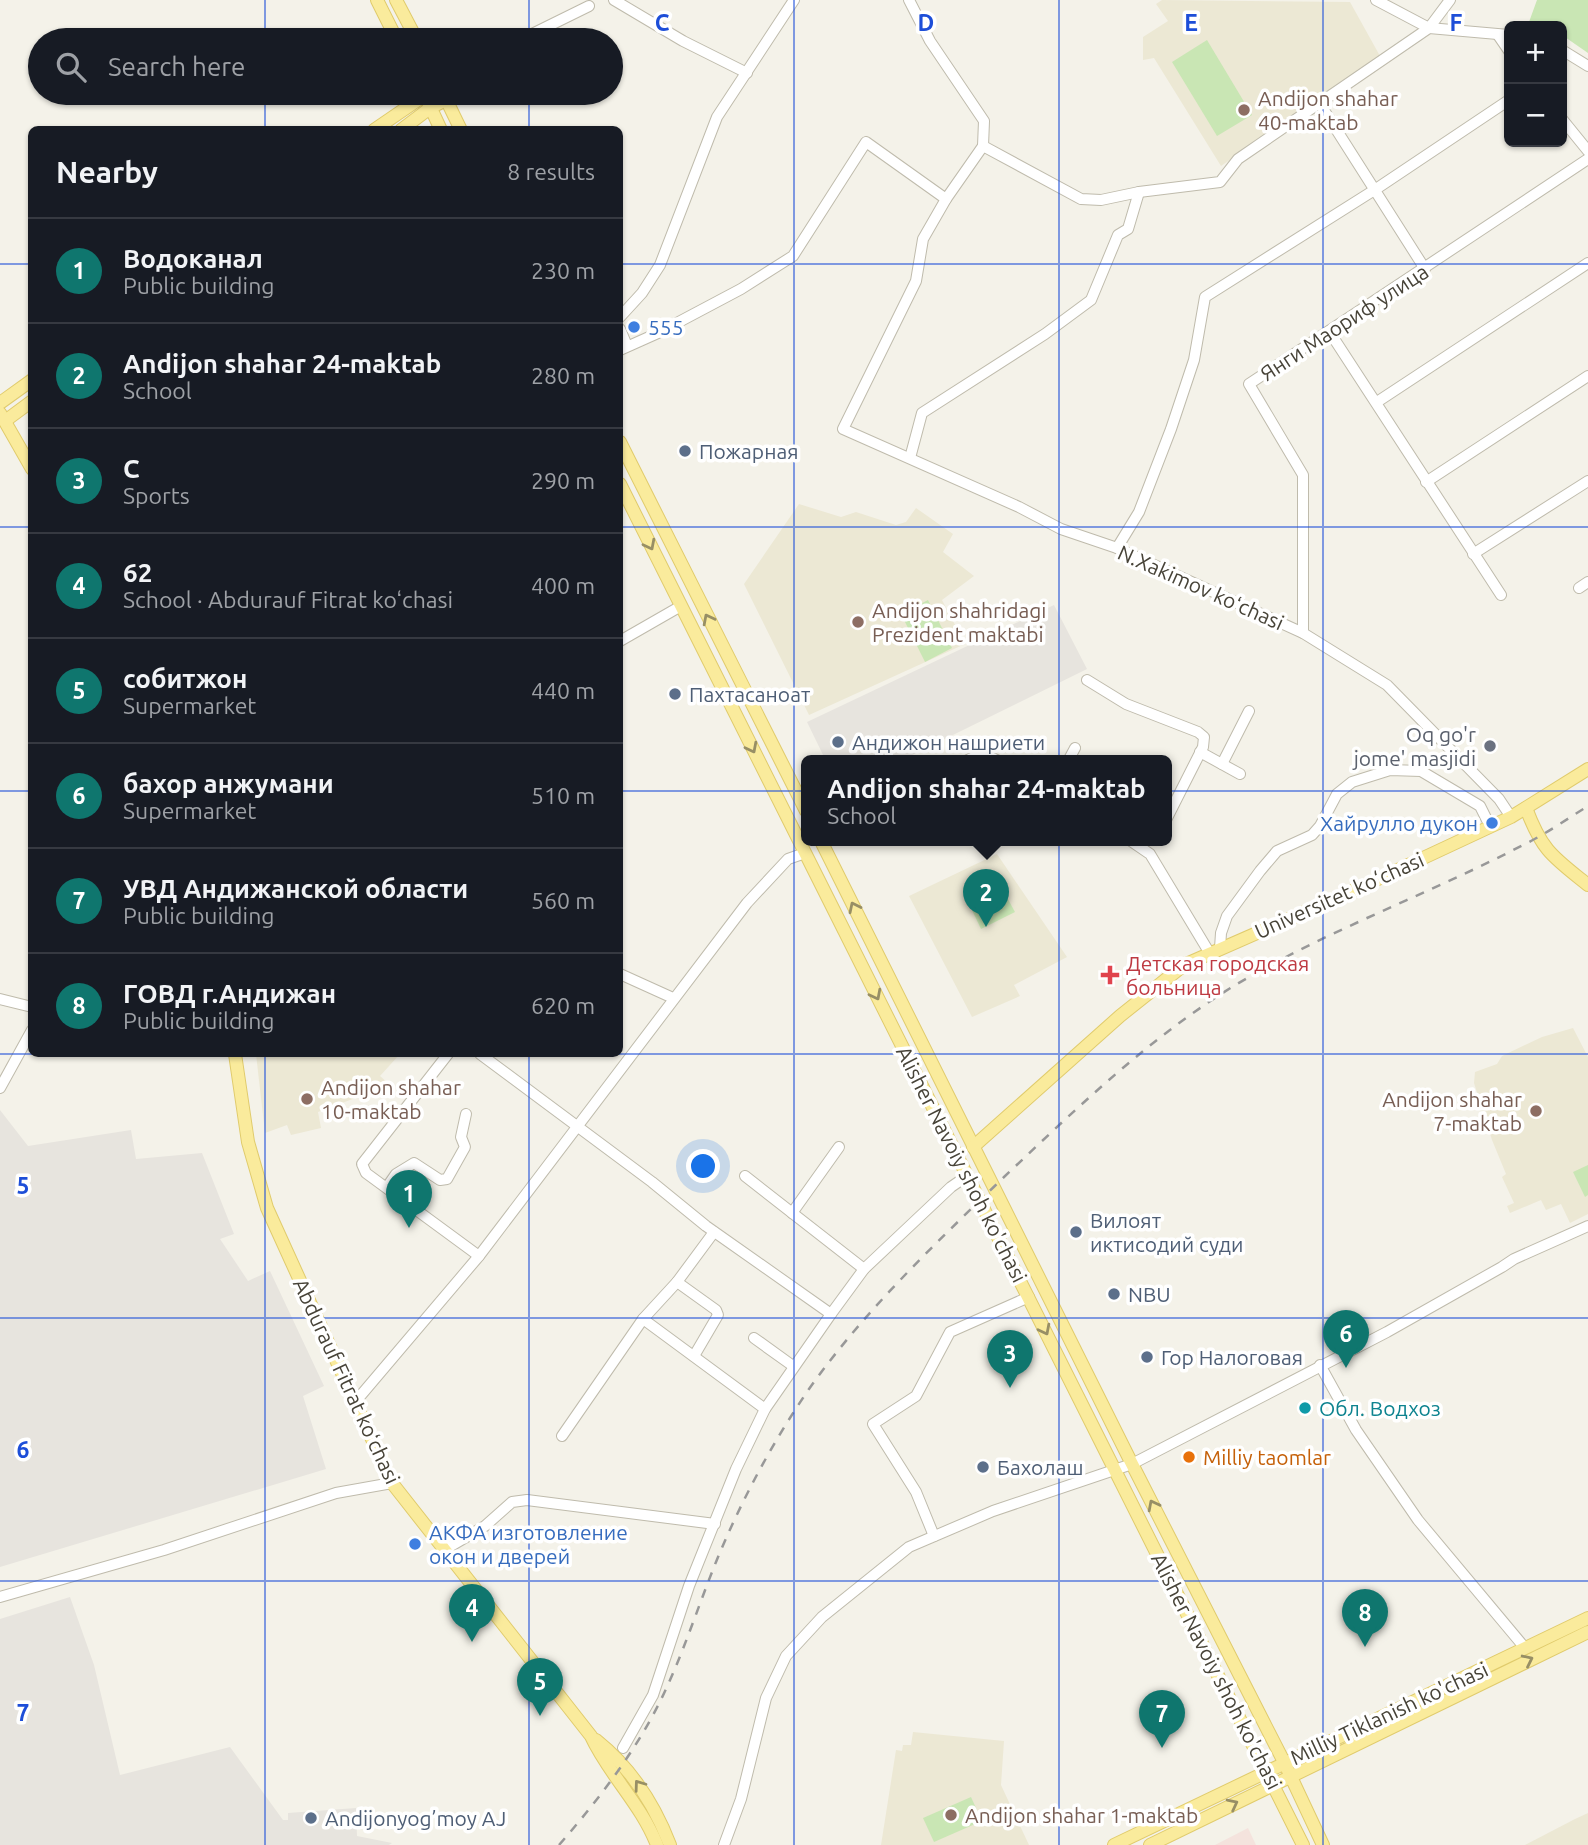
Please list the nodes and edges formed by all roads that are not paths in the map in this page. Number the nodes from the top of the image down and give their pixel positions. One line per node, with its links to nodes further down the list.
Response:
1 (377, 0): 9 (main road)
2 (397, 0): 10 (main road)
3 (614, 0): 16 (street)
4 (794, 0): 16 (street)
5 (909, 0): 29 (street)
6 (1376, 0): 12 (street)
7 (1450, 0): 12 (street)
8 (589, 6): 11 (street)
9 (391, 28)
10 (410, 28)
11 (544, 28)
12 (1429, 28): 13 (street); 18 (street)
13 (1504, 35)
14 (1567, 53): 15 (street)
15 (1588, 66)
16 (747, 73): 37 (street)
17 (1504, 103): 32 (street)
18 (1320, 104): 32 (street); 33 (street)
19 (408, 105): 24 (main road)
20 (429, 105): 23 (main road)
21 (434, 105): 23 (main road)
22 (448, 105): 27 (main road)
23 (430, 108): 25 (main road); 26 (main road)
24 (380, 126)
25 (406, 126)
26 (439, 126)
27 (459, 126)
28 (1567, 126): 30 (street)
29 (983, 146): 33 (street); 34 (street)
30 (1588, 151)
31 (1588, 159): 36 (street, Янги Маориф улица)
32 (1376, 189): 36 (street); 54 (street)
33 (1139, 192): 46 (street)
34 (946, 200): 39 (street); 46 (street, N.Xakimov koʻchasi)
35 (1588, 263): 42 (street)
36 (1425, 269): 38 (street, Янги Маориф улица)
37 (623, 314)
38 (1329, 331): 42 (street); 58 (street, Янги Маориф улица)
39 (623, 348)
40 (1588, 376): 50 (street)
41 (28, 383): 43 (main road)
42 (1377, 402): 50 (street)
43 (0, 403)
44 (28, 403): 45 (main road)
45 (2, 417): 47 (main road)
46 (910, 458): 54 (street, N.Xakimov koʻchasi)
47 (28, 462)
48 (624, 464): 51 (main road)
49 (1588, 481): 55 (street)
50 (1426, 482): 55 (street)
51 (642, 486): 52 (main road); 60 (main road, one-way to 51)
52 (623, 489)
53 (623, 491): 57 (main road, Alisher Navoiy shoh ko'chasi, one-way to 57)
54 (1117, 548): 58 (street, N.Xakimov koʻchasi)
55 (1473, 554): 56 (street)
56 (1501, 595)
57 (681, 606): 59 (street); 61 (main road, Alisher Navoiy shoh ko'chasi)
58 (1303, 633): 73 (street, N.Xakimov koʻchasi)
59 (623, 639)
60 (728, 658): 61 (main road); 70 (main road)
61 (711, 667): 75 (main road, Alisher Navoiy shoh ko'chasi, one-way to 75)
62 (1087, 680): 65 (street)
63 (1249, 711): 67 (street)
64 (1075, 748): 66 (street)
65 (1200, 752): 67 (street); 71 (street)
66 (1072, 755)
67 (1222, 764): 69 (street)
68 (1588, 769): 72 (main road, Universitet kо‘chasi)
69 (1240, 774)
70 (801, 801)
71 (1172, 808)
72 (1526, 808): 73 (main road, Universitet kо‘chasi); 83 (main road)
73 (1511, 817): 74 (main road, Universitet kо‘chasi)
74 (1490, 826): 84 (main road, Universitet kо‘chasi); 84 (street)
75 (801, 845)
76 (801, 846): 81 (main road, Alisher Navoiy shoh ko'chasi, one-way to 81)
77 (816, 846): 81 (main road)
78 (824, 846): 85 (main road, Alisher Navoiy shoh ko'chasi, one-way to 78)
79 (1138, 846): 82 (street)
80 (1154, 846): 82 (street)
81 (805, 853): 86 (main road, Alisher Navoiy shoh ko'chasi); 88 (street)
82 (1150, 854): 84 (street)
83 (1588, 885)
84 (1215, 950): 99 (main road, Universitet kо‘chasi)
85 (877, 953): 86 (main road); 99 (main road, Alisher Navoiy shoh ko'chasi)
86 (860, 962): 101 (main road, Alisher Navoiy shoh ko'chasi, one-way to 101)
87 (623, 975): 88 (street)
88 (673, 998): 97 (street)
89 (0, 999): 90 (street)
90 (28, 1006)
91 (28, 1037): 95 (street)
92 (234, 1057): 116 (main road, Abdurauf Fitrat koʻchasi)
93 (446, 1057): 102 (street)
94 (484, 1057): 97 (street)
95 (0, 1088)
96 (466, 1114): 102 (street)
97 (578, 1128): 105 (street); 106 (street)
98 (839, 1147): 103 (street)
99 (974, 1147): 119 (main road, Alisher Navoiy shoh ko'chasi)
100 (745, 1176): 103 (street)
101 (967, 1176): 107 (street); 109 (main road, Alisher Navoiy shoh ko'chasi)
102 (387, 1187): 106 (street)
103 (792, 1213): 107 (street)
104 (1588, 1226): 114 (street)
105 (715, 1231): 108 (street); 110 (street)
106 (479, 1256): 116 (street)
107 (864, 1269): 110 (street)
108 (677, 1282): 111 (street); 113 (street)
109 (1029, 1297): 120 (main road, Alisher Navoiy shoh ko'chasi, one-way to 120); 123 (street)
110 (831, 1314): 115 (street)
111 (643, 1319): 113 (street); 118 (street)
112 (754, 1338): 115 (street)
113 (694, 1356): 117 (street)
114 (1320, 1365): 119 (street); 128 (street)
115 (793, 1366): 117 (street)
116 (356, 1401): 121 (main road, Abdurauf Fitrat koʻchasi)
117 (765, 1409): 122 (street)
118 (562, 1436)
119 (1132, 1464): 120 (street); 133 (main road, Alisher Navoiy shoh ko'chasi, one-way to 119)
120 (1116, 1470): 123 (street); 134 (main road, Alisher Navoiy shoh ko'chasi)
121 (392, 1483): 124 (main road, Abdurauf Fitrat koʻchasi); 125 (street)
122 (715, 1524): 124 (street); 132 (street)
123 (934, 1536): 139 (street)
124 (444, 1550): 131 (main road, Abdurauf Fitrat koʻchasi)
125 (0, 1597)
126 (1588, 1618): 128 (main road, Milliy Tiklanish ko'chasi)
127 (1588, 1632): 129 (main road, Milliy Tiklanish ko'chasi, one-way to 127)
128 (1525, 1648): 129 (main road, Milliy Tiklanish ko'chasi)
129 (1460, 1686): 130 (main road, Milliy Tiklanish ko'chasi)
130 (1366, 1731): 133 (main road, Milliy Tiklanish ko'chasi); 135 (main road, Milliy Tiklanish ko'chasi)
131 (591, 1736): 137 (main road, Abdurauf Fitrat koʻchasi); 138 (main road, Abdurauf Fitrat koʻchasi, one-way to 131)
132 (622, 1748)
133 (1284, 1762): 134 (main road, Milliy Tiklanish ko'chasi); 135 (main road, Alisher Navoiy shoh ko'chasi)
134 (1268, 1770): 136 (main road, Alisher Navoiy shoh ko'chasi); 140 (main road, Milliy Tiklanish ko'chasi)
135 (1290, 1776): 136 (main road, Milliy Tiklanish ko'chasi); 143 (main road, Alisher Navoiy shoh ko'chasi)
136 (1274, 1784): 141 (main road, Milliy Tiklanish ko'chasi, one-way to 136); 142 (main road, Alisher Navoiy shoh ko'chasi)
137 (657, 1845)
138 (670, 1845)
139 (724, 1845)
140 (1114, 1845)
141 (1150, 1845)
142 (1303, 1845)
143 (1323, 1845)

